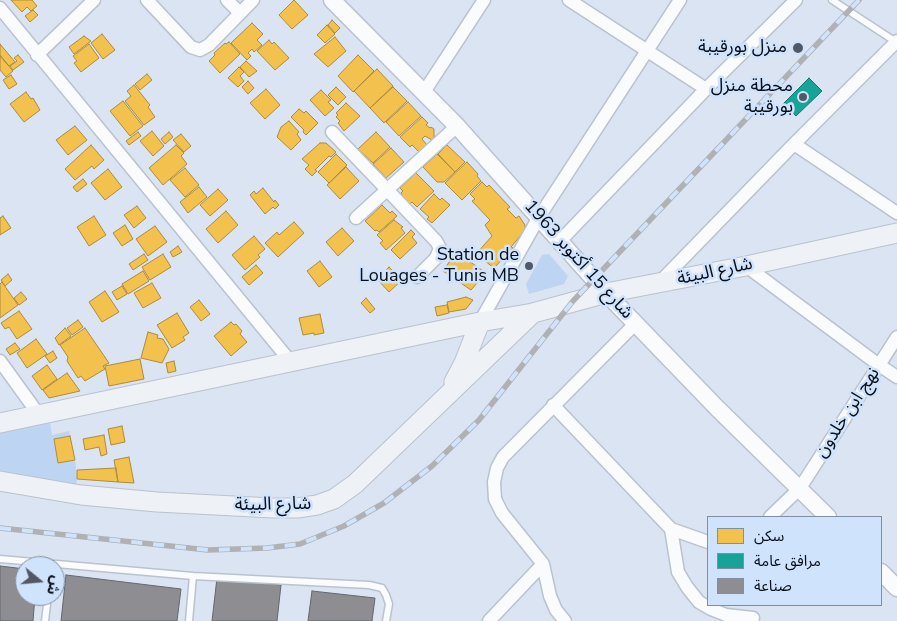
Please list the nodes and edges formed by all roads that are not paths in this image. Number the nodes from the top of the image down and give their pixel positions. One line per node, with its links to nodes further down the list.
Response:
1 (94, 0): 15 (street)
2 (147, 0): 12 (street)
3 (227, 0): 12 (street)
4 (253, 0): 12 (street)
5 (332, 0): 17 (street, شارع 15 أكتوبر 1963)
6 (484, 0): 17 (street)
7 (569, 0): 14 (street)
8 (680, 0): 14 (street)
9 (796, 0): 16 (street)
10 (832, 0): 13 (lane)
11 (0, 8): 15 (street)
12 (240, 13)
13 (897, 42): 20 (street)
14 (647, 51): 16 (street); 23 (street)
15 (37, 55): 36 (street)
16 (706, 89): 26 (street)
17 (424, 92): 18 (street, شارع 15 أكتوبر 1963)
18 (457, 126): 21 (street); 23 (street, شارع 15 أكتوبر 1963)
19 (332, 132): 21 (street)
20 (794, 144): 22 (street); 29 (street)
21 (387, 190): 24 (street); 28 (street)
22 (897, 213)
23 (539, 217): 26 (street, شارع 15 أكتوبر 1963); 32 (street)
24 (356, 218)
25 (897, 233): 27 (main road, شارع البيئة)
26 (560, 241): 30 (street, شارع 15 أكتوبر 1963)
27 (746, 266): 29 (main road, شارع البيئة); 37 (street)
28 (417, 277)
29 (658, 284): 30 (main road, شارع البيئة)
30 (606, 293): 31 (main road, شارع البيئة); 33 (street, شارع 15 أكتوبر 1963)
31 (533, 313): 32 (main road, شارع البيئة); 39 (main road, شارع البيئة)
32 (480, 322): 36 (main road, شارع البيئة); 39 (main road)
33 (636, 324): 40 (street); 44 (street, شارع 15 أكتوبر 1963)
34 (897, 337): 37 (street, نهج ابن خلدون)
35 (0, 361): 41 (street)
36 (290, 361): 41 (main road, شارع البيئة)
37 (879, 365): 38 (street); 44 (street, نهج ابن خلدون)
38 (897, 376)
39 (448, 394): 43 (main road, شارع البيئة)
40 (553, 405): 47 (street); 51 (street)
41 (39, 415): 42 (main road, شارع البيئة)
42 (0, 423)
43 (0, 481)
44 (800, 488): 45 (street, نهج ابن خلدون); 46 (street, شارع 15 أكتوبر 1963)
45 (771, 516)
46 (827, 516)
47 (671, 529): 48 (street); 58 (street)
48 (707, 542)
49 (0, 560): 50 (lane)
50 (15, 561)
51 (543, 564): 62 (street); 63 (street)
52 (65, 566): 54 (lane)
53 (882, 573): 55 (street)
54 (193, 576): 60 (lane); 61 (lane)
55 (897, 588)
56 (47, 606): 59 (lane)
57 (751, 606): 58 (street)
58 (755, 620)
59 (46, 621)
60 (189, 621)
61 (386, 621)
62 (489, 621)
63 (565, 621)

